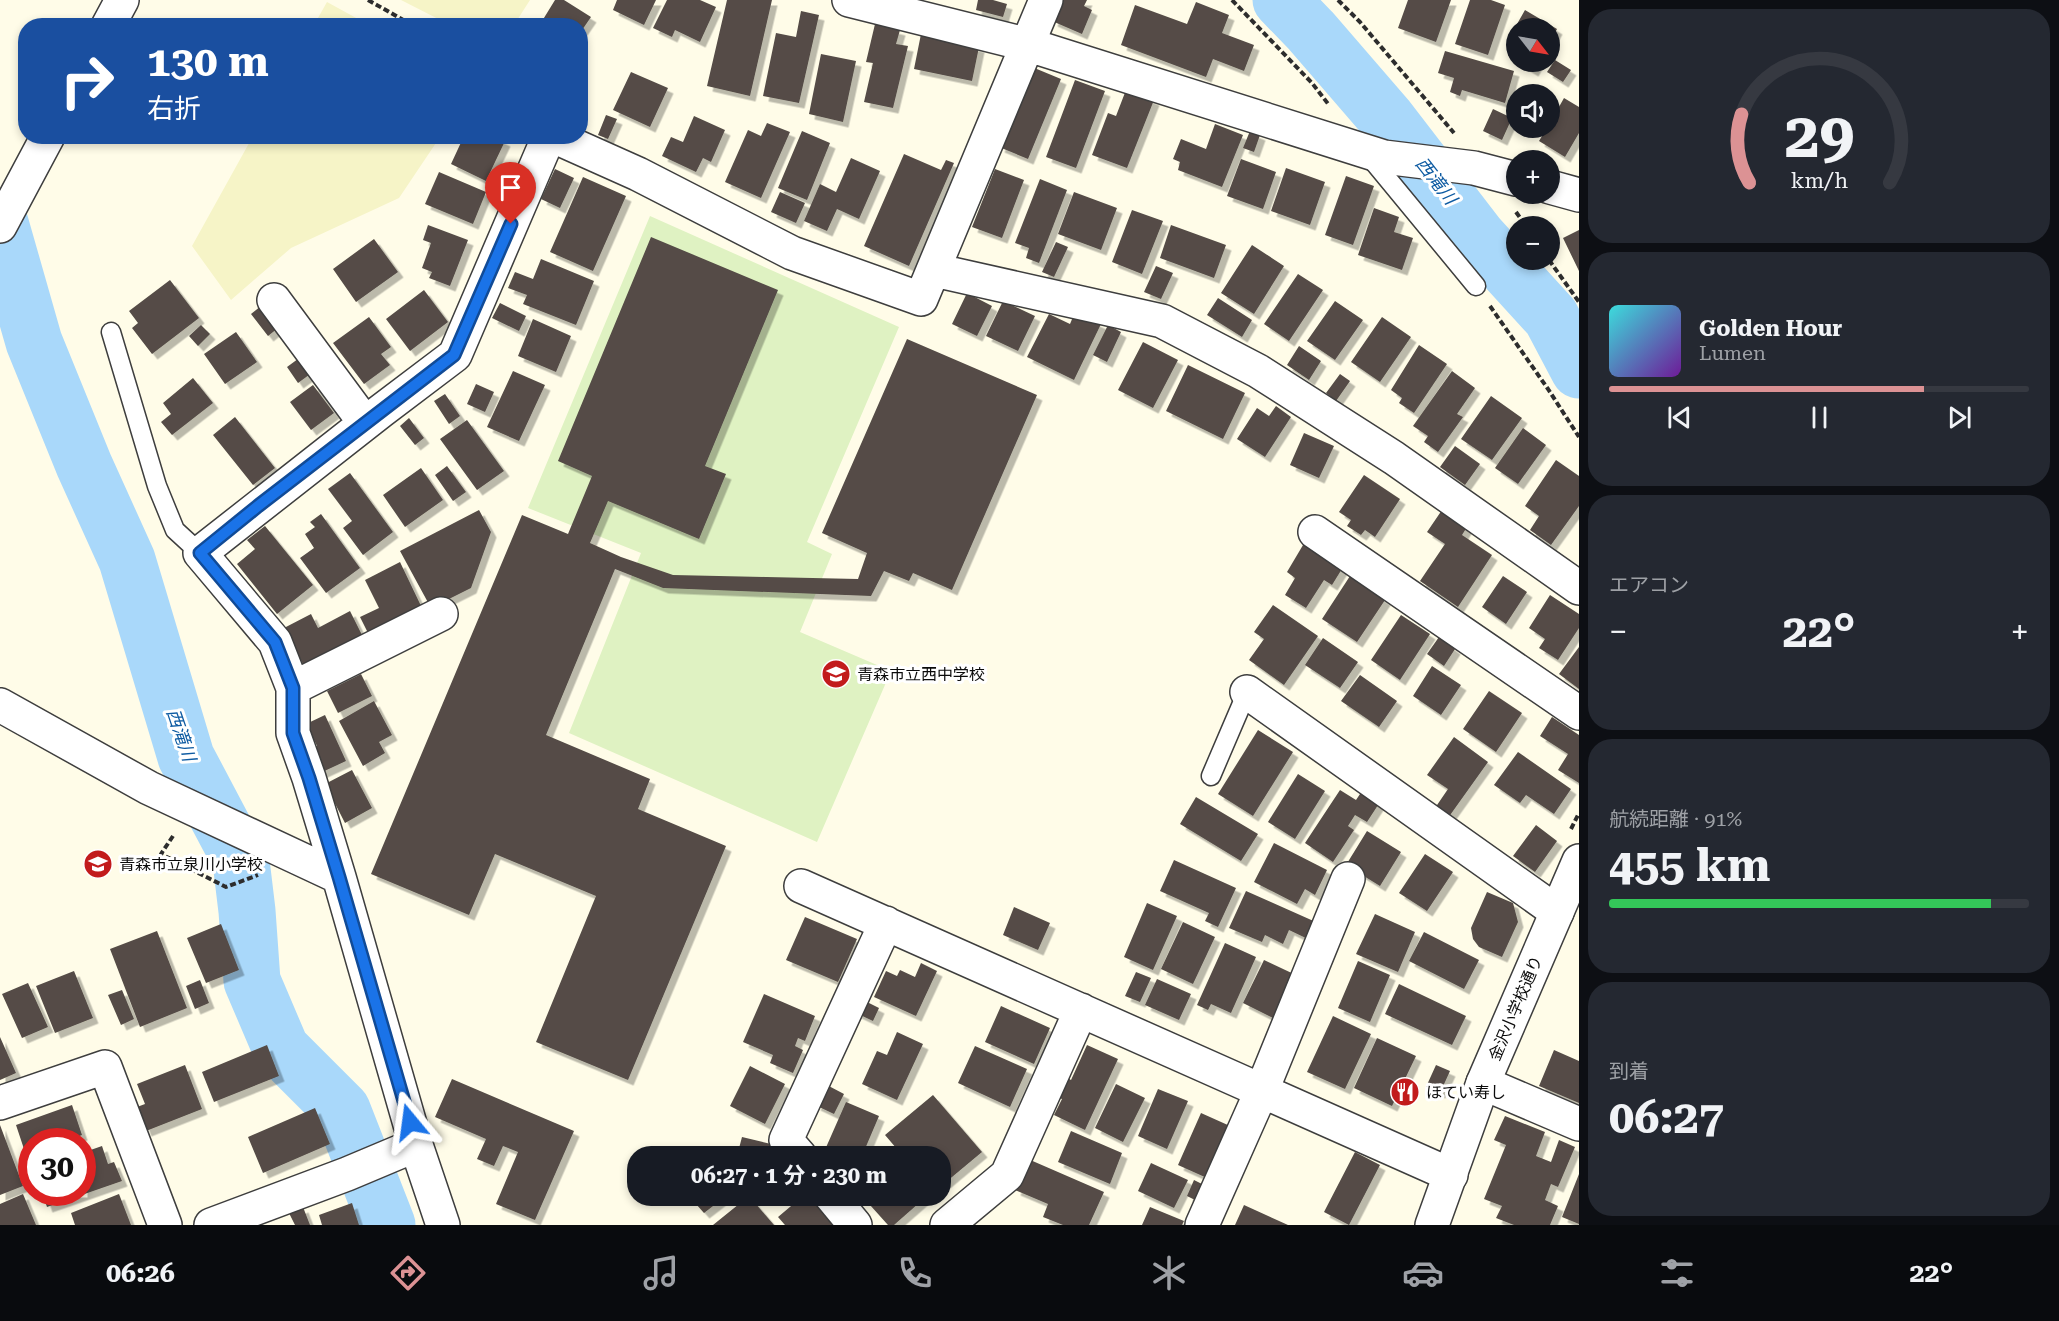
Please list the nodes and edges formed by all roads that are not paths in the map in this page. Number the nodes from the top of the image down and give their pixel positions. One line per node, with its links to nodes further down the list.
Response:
1 (122, 0): 4 (street)
2 (849, 0): 5 (street)
3 (1046, 0): 5 (street)
4 (112, 18)
5 (1029, 45): 9 (street); 14 (street)
6 (44, 144): 13 (street)
7 (547, 144): 18 (street)
8 (569, 144): 14 (street)
9 (1374, 154): 10 (street); 15 (lane)
10 (1492, 172)
11 (1560, 190): 12 (street)
12 (1579, 195)
13 (0, 226)
14 (934, 270): 21 (street)
15 (1476, 286)
16 (274, 300): 18 (street)
17 (111, 332): 20 (lane)
18 (365, 423): 20 (street)
19 (1315, 532): 26 (street)
20 (200, 553): 23 (street)
21 (1579, 588)
22 (441, 614): 23 (street)
23 (293, 688): 28 (street)
24 (1247, 692): 27 (lane); 31 (street)
25 (0, 705): 28 (street)
26 (1579, 713)
27 (1211, 776)
28 (339, 877): 38 (street)
29 (1348, 879): 35 (street)
30 (801, 886): 32 (street)
31 (1571, 886): 34 (street, 金沢小学校通り)
32 (886, 923): 33 (street); 39 (street)
33 (1081, 1010): 35 (street); 46 (street)
34 (1483, 1083): 37 (street); 40 (street, 金沢小学校通り)
35 (1262, 1090): 40 (street); 47 (street)
36 (0, 1103): 42 (street)
37 (1579, 1124)
38 (416, 1145): 43 (street); 44 (street)
39 (791, 1146)
40 (1451, 1175): 48 (street, 金沢小学校通り)
41 (839, 1206): 45 (street)
42 (165, 1225)
43 (211, 1225)
44 (443, 1225)
45 (855, 1225)
46 (947, 1225)
47 (1202, 1225)
48 (1432, 1225)

